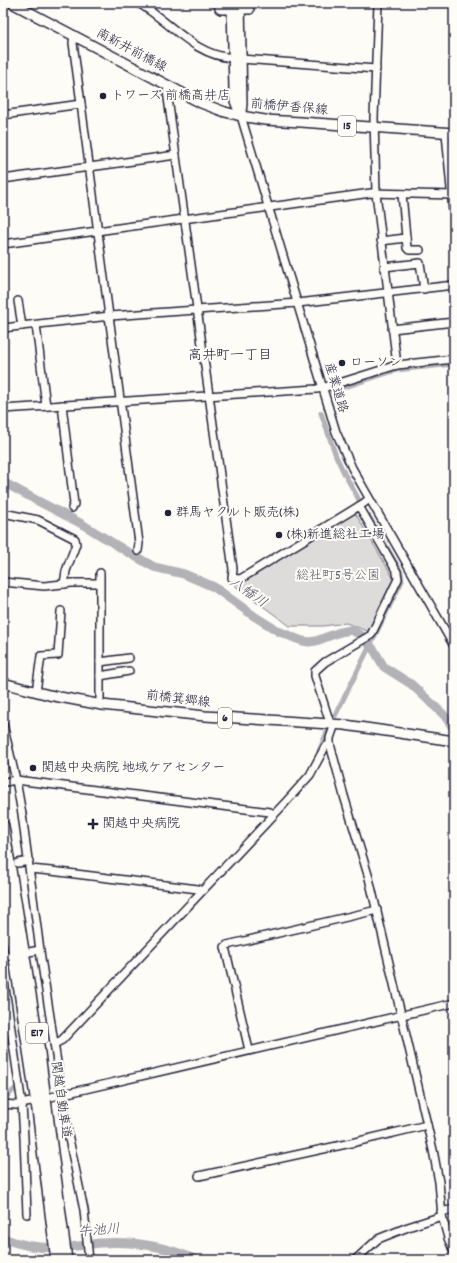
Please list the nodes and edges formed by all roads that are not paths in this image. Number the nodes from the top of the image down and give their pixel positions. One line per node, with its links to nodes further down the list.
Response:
1 (12, 3): 5 (main road, 南新井前橋線)
2 (138, 3): 9 (street)
3 (218, 3): 6 (street)
4 (378, 3): 10 (street)
5 (25, 6): 8 (main road, 南新井前橋線)
6 (236, 7): 7 (street); 9 (main road, 前橋伊香保線)
7 (250, 10)
8 (74, 35): 11 (main road, 南新井前橋線); 12 (street)
9 (237, 59): 10 (street); 14 (main road, 前橋伊香保線)
10 (376, 69): 15 (street)
11 (169, 85): 14 (main road, 南新井前橋線); 17 (street)
12 (81, 104): 13 (street); 18 (street)
13 (3, 115)
14 (240, 116): 15 (main road, 前橋伊香保線 / 15); 23 (street, 産業道路)
15 (374, 128): 16 (main road, 前橋伊香保線 / 15); 20 (street)
16 (450, 133): 22 (street)
17 (176, 155): 18 (street); 24 (street)
18 (90, 167): 19 (street); 26 (street)
19 (3, 179)
20 (376, 193): 21 (street); 23 (street); 28 (street)
21 (402, 194): 22 (street); 27 (street)
22 (453, 195): 25 (street)
23 (268, 207): 24 (street); 36 (street, 産業道路)
24 (185, 219): 26 (street); 37 (street)
25 (454, 223)
26 (98, 230): 29 (street); 38 (street)
27 (406, 238): 28 (street); 30 (street)
28 (381, 241): 31 (street)
29 (3, 244)
30 (420, 250)
31 (384, 267): 33 (street); 34 (street)
32 (454, 285): 33 (street)
33 (424, 289): 34 (street)
34 (388, 293): 36 (street); 43 (street)
35 (18, 301): 41 (street)
36 (298, 304): 37 (street); 46 (street, 産業道路)
37 (197, 310): 38 (street); 47 (street)
38 (110, 316): 40 (street); 48 (street)
39 (454, 322): 43 (street)
40 (36, 325): 41 (street); 50 (street)
41 (22, 326): 42 (street)
42 (3, 328)
43 (392, 329): 45 (street)
44 (454, 359): 45 (street)
45 (397, 365): 46 (street)
46 (323, 388): 47 (street); 52 (street, 産業道路)
47 (209, 396): 48 (street); 53 (street)
48 (121, 401): 49 (street); 56 (street)
49 (62, 405): 50 (street); 54 (street)
50 (46, 406): 51 (street)
51 (3, 409)
52 (369, 499): 53 (street); 62 (street, 産業道路)
53 (359, 506): 71 (street)
54 (72, 508)
55 (3, 513): 60 (street)
56 (138, 551)
57 (100, 573): 59 (street)
58 (3, 582): 60 (street)
59 (99, 583): 60 (street); 64 (street)
60 (64, 584)
61 (61, 611): 68 (street)
62 (454, 646)
63 (128, 658): 64 (street)
64 (100, 662): 66 (street)
65 (128, 671): 66 (street)
66 (100, 676): 69 (street)
67 (3, 683): 68 (main road, 前橋箕郷線 / 6)
68 (36, 692): 69 (main road, 前橋箕郷線 / 6)
69 (100, 704): 71 (main road, 前橋箕郷線 / 6)
70 (3, 724): 74 (street)
71 (333, 724): 72 (main road, 前橋箕郷線 / 6); 73 (street)
72 (451, 741)
73 (330, 744): 76 (street); 83 (street)
74 (16, 780): 75 (street); 76 (street); 78 (street)
75 (5, 782)
76 (274, 814): 82 (street)
77 (3, 826): 101 (highway, 関越自動車道 / E17)
78 (29, 861): 79 (street); 80 (street)
79 (18, 863)
80 (30, 869): 82 (street); 84 (street)
81 (3, 879): 101 (highway, 関越自動車道 / E17)
82 (201, 891): 89 (street)
83 (377, 910): 88 (street); 90 (street)
84 (40, 950): 85 (street); 89 (street)
85 (29, 952)
86 (3, 974): 95 (street)
87 (454, 1003): 88 (street)
88 (402, 1015): 90 (street); 96 (street)
89 (54, 1044): 91 (street)
90 (250, 1050): 91 (street)
91 (62, 1094): 92 (street); 104 (street)
92 (51, 1097)
93 (31, 1102): 95 (street)
94 (3, 1104): 95 (street)
95 (22, 1104): 99 (street)
96 (427, 1125): 97 (street); 100 (street)
97 (199, 1176)
98 (454, 1209): 100 (street)
99 (27, 1214)
100 (442, 1214): 102 (street); 105 (street)
101 (60, 1241): 103 (highway, 関越自動車道 / E17)
102 (454, 1252)
103 (62, 1259)
104 (89, 1260)
105 (355, 1260)

